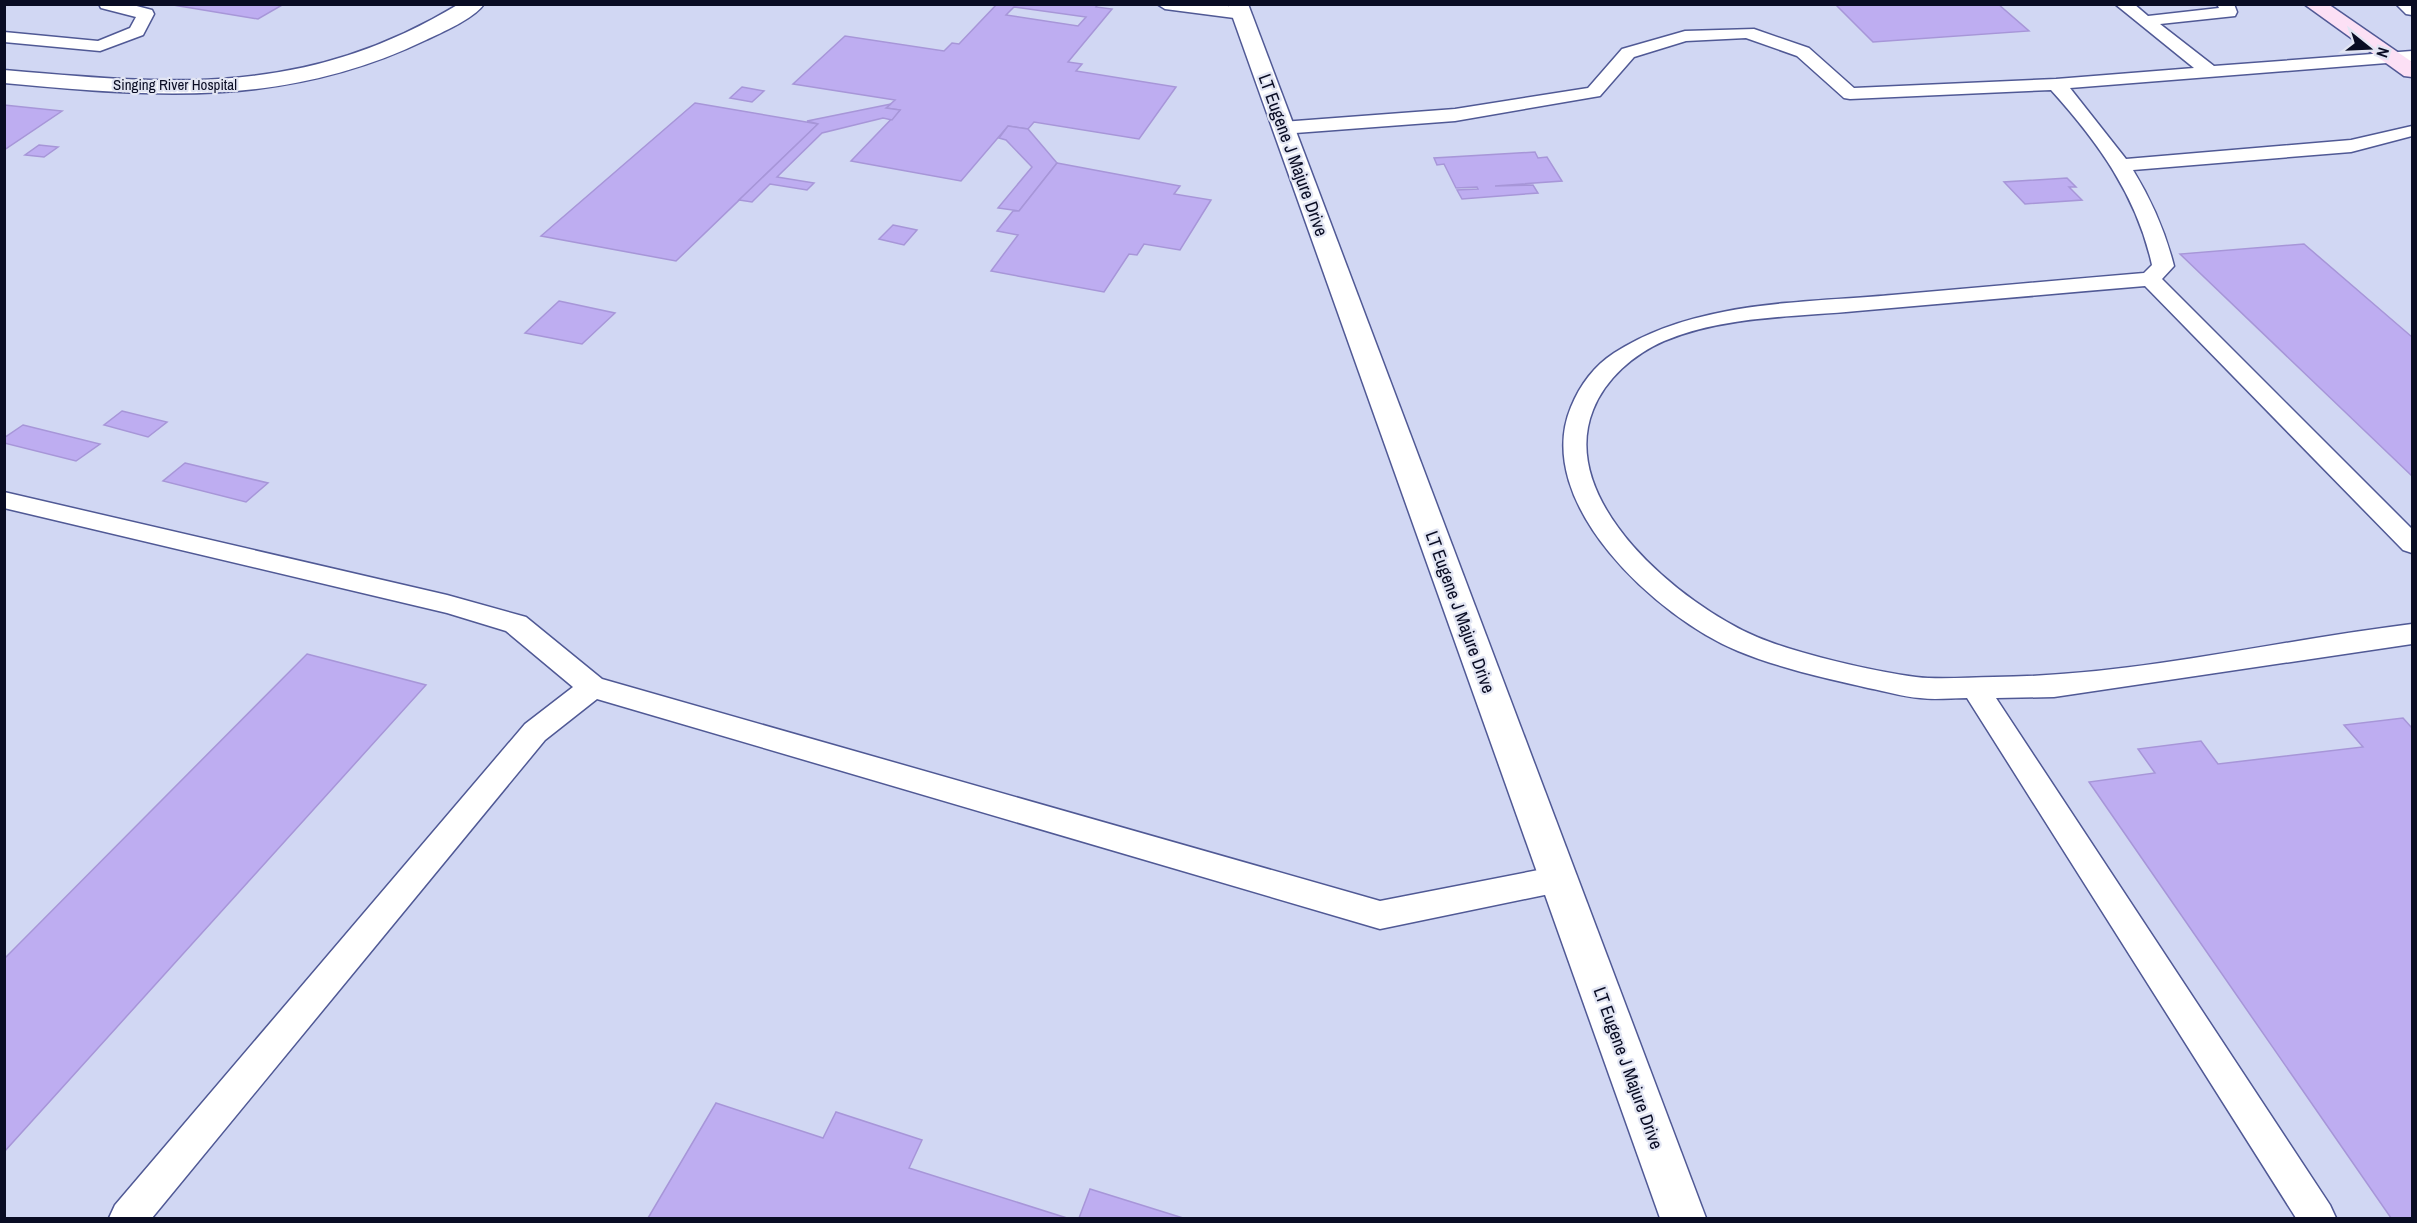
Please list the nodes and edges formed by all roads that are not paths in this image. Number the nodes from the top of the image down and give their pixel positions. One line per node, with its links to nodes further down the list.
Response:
1 (107, 4): 11 (lane)
2 (474, 4): 15 (street, Singing River Hospital)
3 (1165, 4): 8 (lane)
4 (2123, 4): 10 (lane)
5 (2225, 4): 10 (lane)
6 (2314, 4): 12 (main road)
7 (2404, 4): 9 (lane)
8 (1240, 9): 17 (street, LT Eugene J Majure Drive)
9 (2412, 10)
10 (2144, 21): 14 (lane)
11 (4, 37)
12 (2403, 57): 13 (main road); 14 (lane)
13 (2412, 71)
14 (2210, 72): 16 (lane)
15 (4, 76)
16 (2056, 84): 17 (lane); 20 (lane)
17 (1282, 128): 27 (street, LT Eugene J Majure Drive)
18 (2412, 131): 19 (lane); 20 (lane)
19 (2412, 151)
20 (2121, 165): 21 (lane)
21 (2150, 279): 23 (lane); 26 (lane)
22 (4, 500): 25 (lane)
23 (2412, 544)
24 (2412, 634): 26 (lane)
25 (592, 687): 27 (lane); 28 (lane)
26 (1975, 687): 30 (lane)
27 (1559, 879): 29 (street, LT Eugene J Majure Drive)
28 (128, 1218)
29 (1683, 1218)
30 (2317, 1218)

